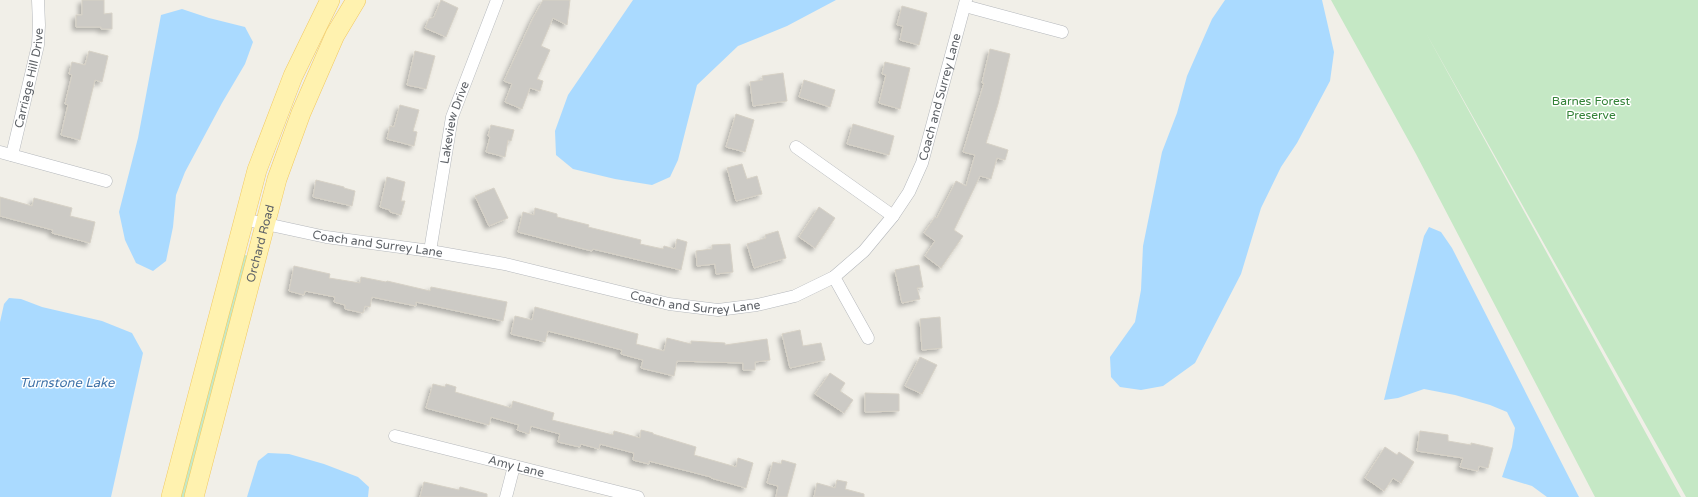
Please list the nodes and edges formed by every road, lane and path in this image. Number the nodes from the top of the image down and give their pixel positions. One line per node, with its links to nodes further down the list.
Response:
1 (38, 0): 8 (street, Carriage Hill Drive)
2 (330, 0): 11 (main road, Orchard Road)
3 (356, 0): 12 (main road, Orchard Road)
4 (497, 0): 13 (street, Lakeview Drive)
5 (966, 3): 6 (street); 10 (street, Coach and Surrey Lane)
6 (1062, 32)
7 (796, 147): 10 (street)
8 (6, 154): 9 (street)
9 (106, 181)
10 (893, 216): 14 (street, Coach and Surrey Lane)
11 (243, 219): 12 (street, Coach and Surrey Lane); 18 (main road, Orchard Road)
12 (266, 224): 13 (street, Coach and Surrey Lane); 19 (main road, Orchard Road)
13 (430, 251): 14 (street, Coach and Surrey Lane)
14 (834, 277): 15 (street)
15 (868, 338)
16 (395, 436): 17 (street, Amy Lane)
17 (514, 466): 20 (street); 21 (street, Amy Lane)
18 (171, 497)
19 (194, 497)
20 (506, 497)
21 (638, 497)

